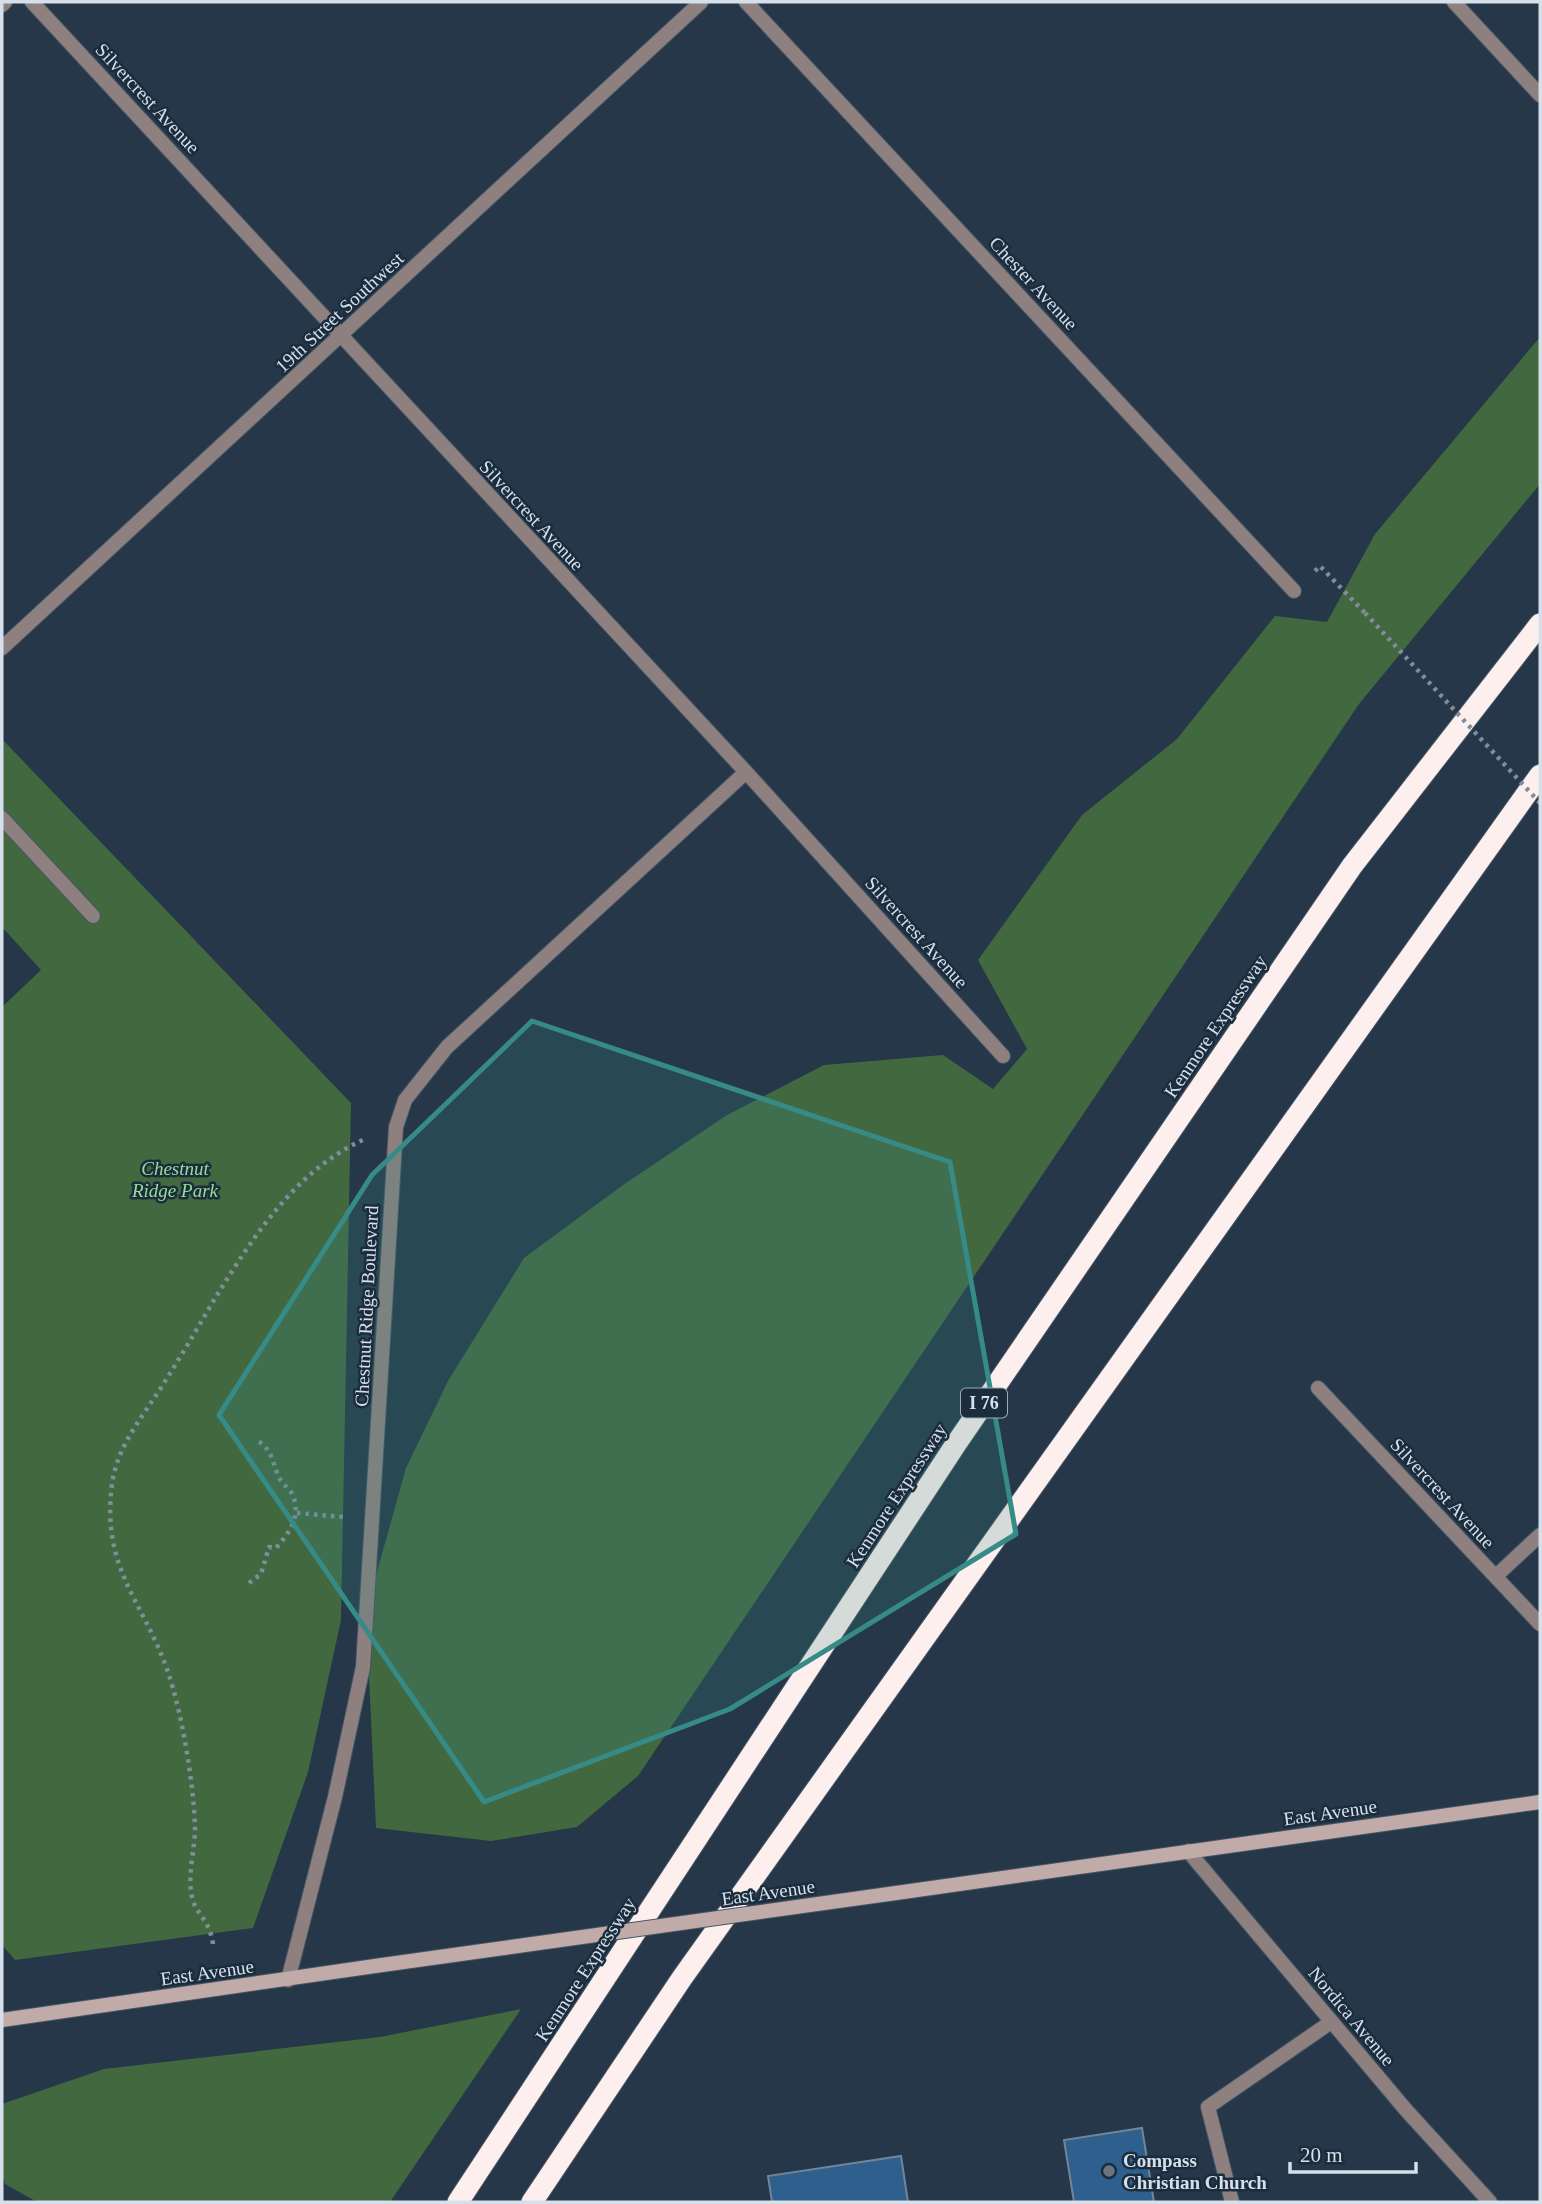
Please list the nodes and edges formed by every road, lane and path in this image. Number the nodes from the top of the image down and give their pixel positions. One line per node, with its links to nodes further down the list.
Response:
1 (32, 2): 6 (street, Silvercrest Avenue)
2 (701, 2): 6 (street, 19th Street Southwest)
3 (746, 2): 7 (street, Chester Avenue)
4 (1454, 2): 5 (street)
5 (1540, 95)
6 (340, 337): 9 (street, 19th Street Southwest); 10 (street, Silvercrest Avenue)
7 (1294, 591): 12 (path, bridge)
8 (1540, 624): 31 (highway, Kenmore Expressway / I 76)
9 (2, 648)
10 (746, 772): 15 (street, Silvercrest Avenue); 16 (street, Chestnut Ridge Boulevard)
11 (1540, 775): 32 (highway)
12 (1540, 803)
13 (2, 818): 14 (street)
14 (93, 916)
15 (1003, 1056)
16 (396, 1136): 20 (street, Chestnut Ridge Boulevard); 27 (path)
17 (1318, 1388): 22 (street, Silvercrest Avenue)
18 (258, 1441): 19 (path)
19 (296, 1513): 20 (path); 23 (path)
20 (372, 1519): 28 (street, Chestnut Ridge Boulevard)
21 (1540, 1535): 22 (street)
22 (1496, 1576): 24 (street, Silvercrest Avenue)
23 (249, 1583)
24 (1540, 1624)
25 (1540, 1802): 26 (main road, East Avenue)
26 (1188, 1851): 28 (main road, East Avenue, bridge); 30 (street, Nordica Avenue)
27 (212, 1944)
28 (288, 1980): 29 (main road, East Avenue)
29 (2, 2020)
30 (1331, 2022): 33 (street); 34 (street, Nordica Avenue)
31 (458, 2202)
32 (533, 2202)
33 (1232, 2202)
34 (1489, 2202)

